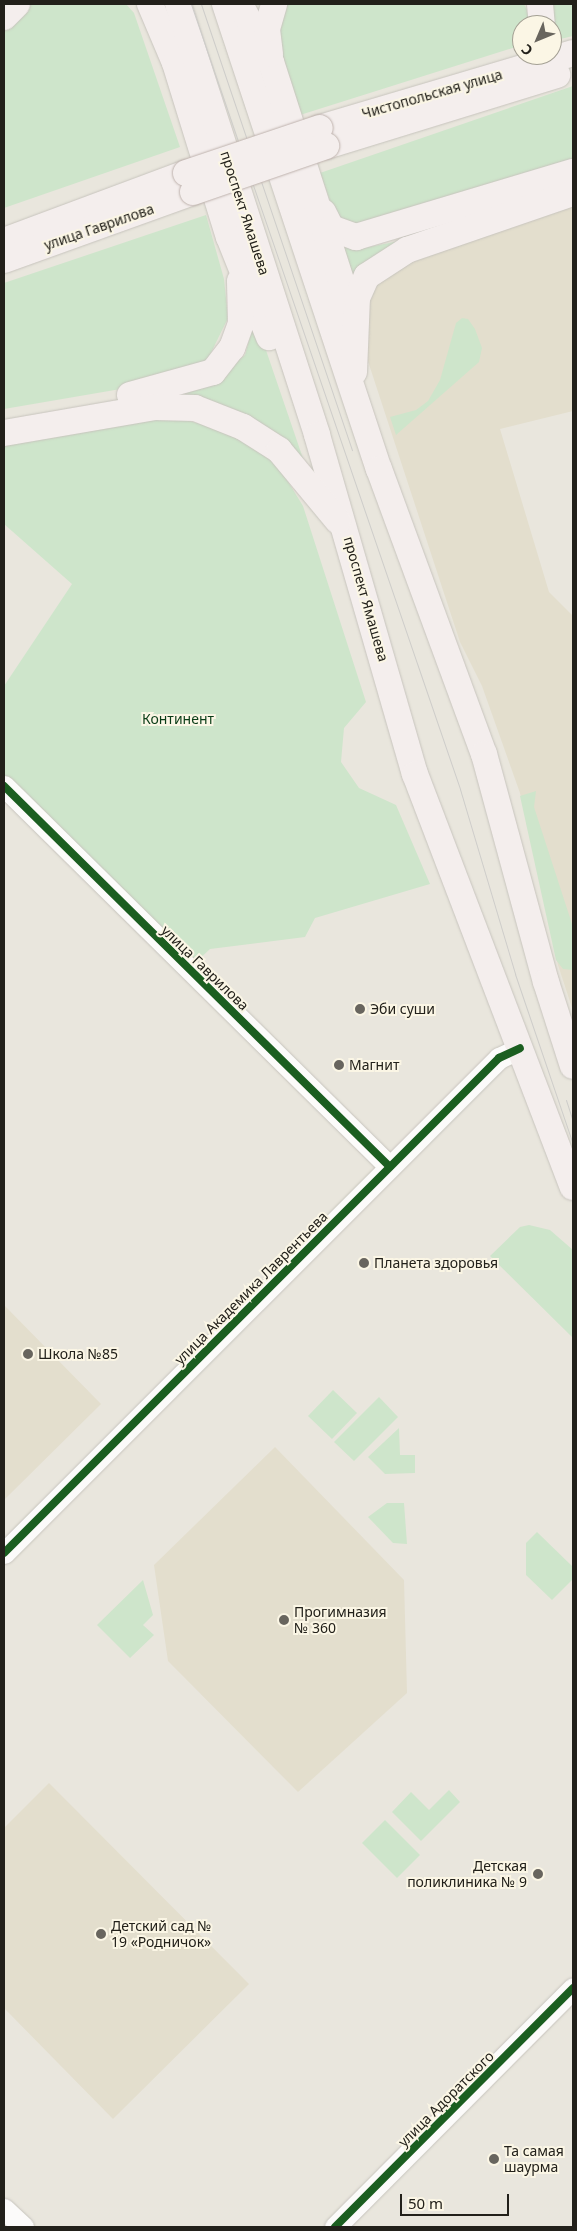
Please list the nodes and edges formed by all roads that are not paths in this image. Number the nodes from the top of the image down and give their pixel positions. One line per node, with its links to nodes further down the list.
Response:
1 (17, 4): 8 (main road)
2 (150, 4): 11 (main road)
3 (164, 4): 11 (main road)
4 (178, 4): 27 (main road, проспект Ямашева)
5 (224, 4): 24 (main road)
6 (240, 4): 10 (main road)
7 (274, 4): 10 (main road)
8 (4, 17)
9 (512, 59): 13 (main road)
10 (272, 62): 18 (main road)
11 (175, 63): 21 (main road)
12 (570, 68): 13 (main road, Чистопольская улица); 14 (main road, Чистопольская улица)
13 (382, 107): 14 (main road, Чистопольская улица)
14 (323, 137): 16 (main road, bridge)
15 (573, 172): 18 (main road)
16 (189, 182): 19 (main road, улица Гаврилова); 20 (main road, улица Гаврилова)
17 (573, 193): 23 (main road)
18 (320, 206): 23 (main road)
19 (139, 214): 20 (main road, улица Гаврилова); 22 (main road)
20 (5, 245)
21 (239, 263): 25 (main road); 27 (main road)
22 (4, 269)
23 (354, 321): 24 (main road)
24 (354, 392): 31 (main road)
25 (4, 416)
26 (4, 433): 28 (main road)
27 (317, 435): 28 (main road, проспект Ямашева)
28 (347, 532): 30 (main road, проспект Ямашева)
29 (4, 786): 32 (street, улица Гаврилова)
30 (520, 1048): 32 (street, улица Академика Лаврентьева); 33 (main road, проспект Ямашева)
31 (573, 1066)
32 (390, 1167): 34 (street, улица Академика Лаврентьева)
33 (573, 1188)
34 (4, 1553)
35 (573, 1988): 38 (street, улица Адоратского)
36 (4, 2209): 37 (street)
37 (23, 2227)
38 (335, 2227)

